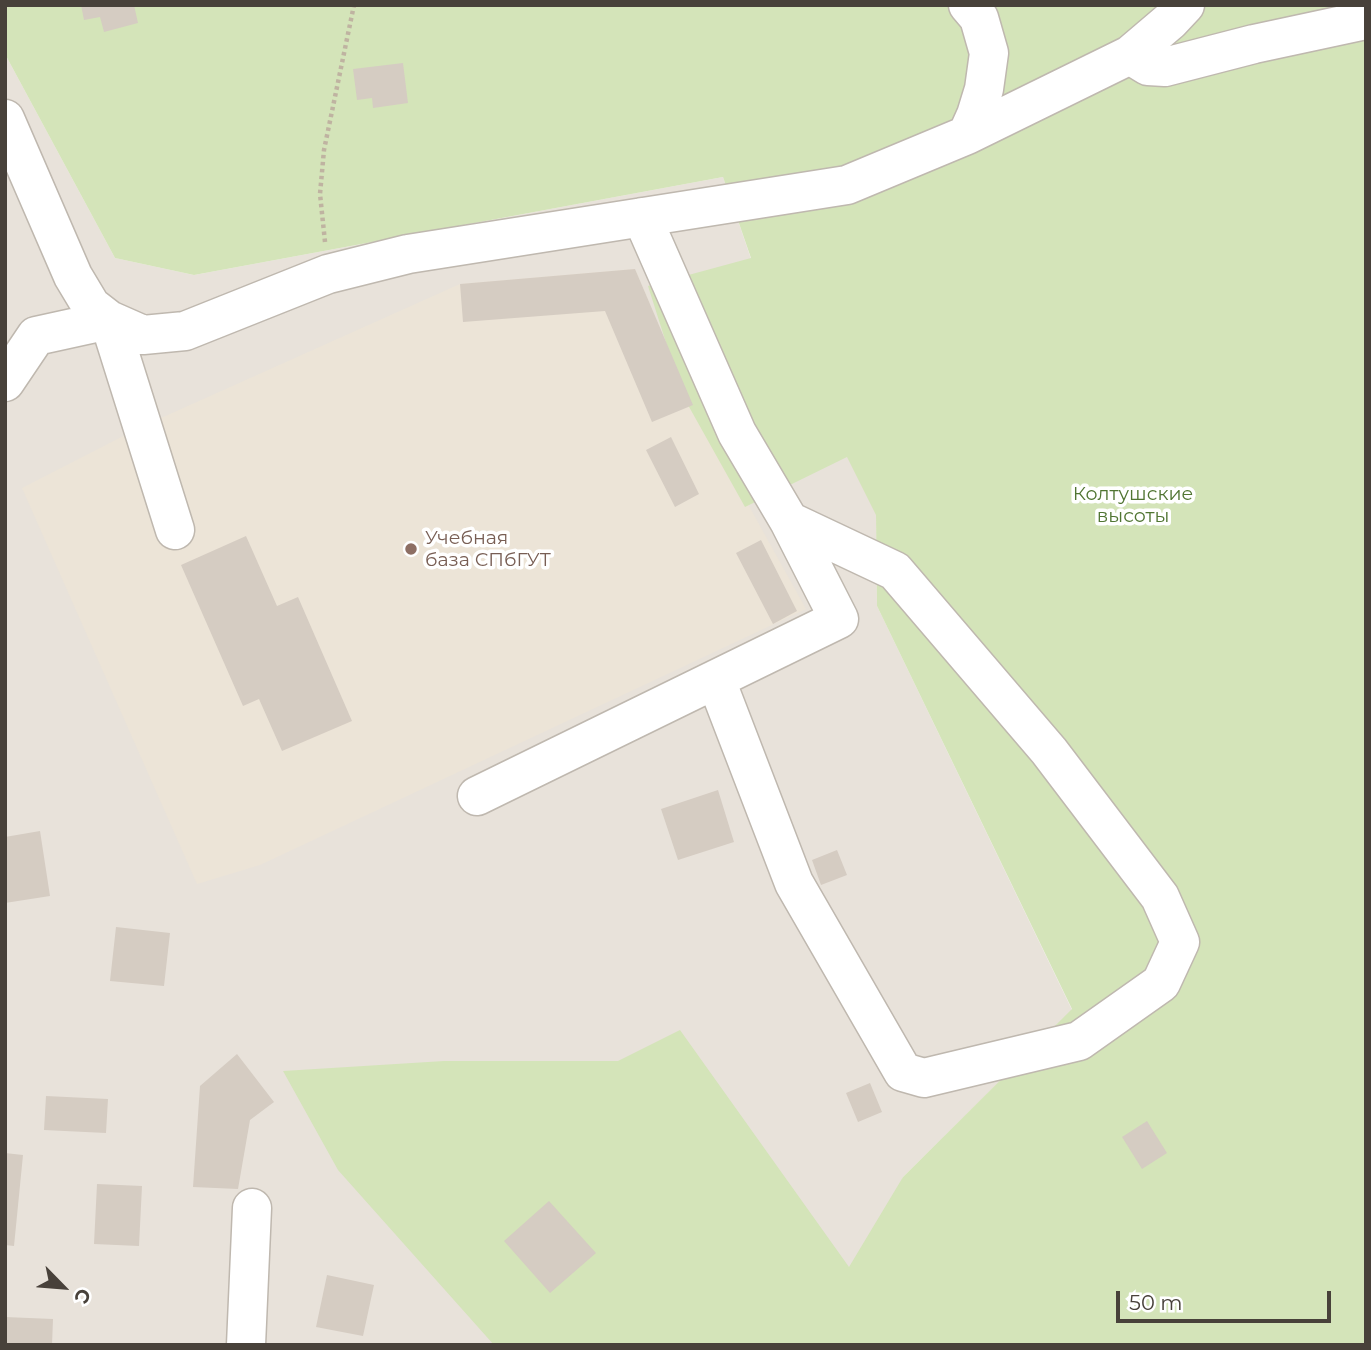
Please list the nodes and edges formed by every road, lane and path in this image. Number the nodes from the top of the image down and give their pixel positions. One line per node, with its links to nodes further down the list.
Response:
1 (354, 5): 10 (path)
2 (968, 5): 8 (street)
3 (1153, 5): 6 (street)
4 (1185, 5): 6 (street)
5 (1366, 20): 6 (street)
6 (1130, 55): 8 (street)
7 (5, 119): 11 (street)
8 (967, 135): 9 (street)
9 (642, 217): 10 (street); 13 (street)
10 (328, 274): 11 (street)
11 (109, 320): 12 (street); 14 (street)
12 (5, 382)
13 (789, 522): 15 (street); 15 (street)
14 (175, 530)
15 (716, 680): 16 (street)
16 (477, 796)
17 (252, 1208): 18 (street)
18 (246, 1345)

